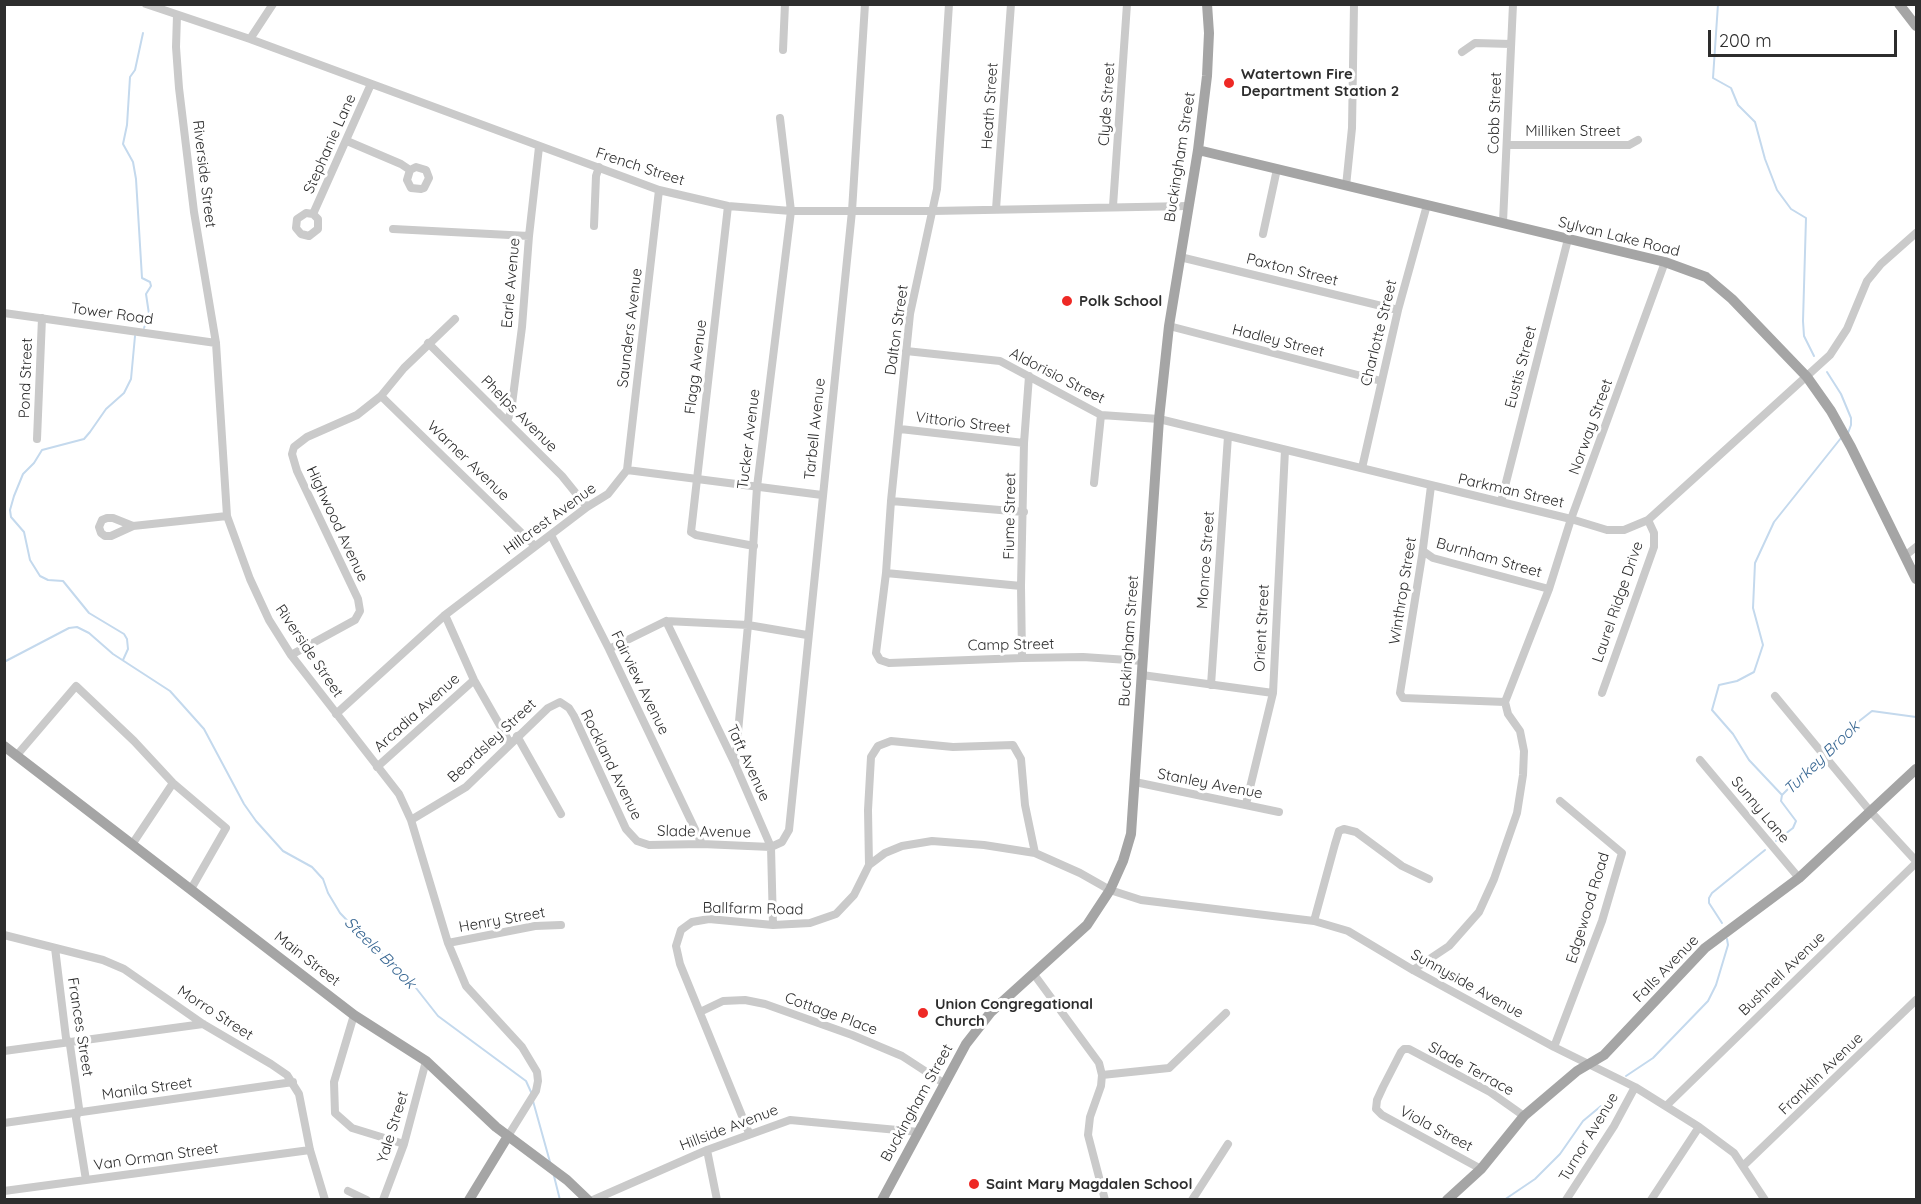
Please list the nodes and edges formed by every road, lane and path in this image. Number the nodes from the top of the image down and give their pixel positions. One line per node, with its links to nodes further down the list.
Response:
1 (146, 4): 12 (street, French Street)
2 (273, 4): 14 (street)
3 (785, 4): 16 (street)
4 (865, 4): 36 (street, Tarbell Avenue)
5 (949, 4): 37 (street, Dalton Street)
6 (1011, 4): 34 (street, Heath Street)
7 (1127, 4): 32 (street, Clyde Street)
8 (1208, 4): 24 (main road, Buckingham Street)
9 (1354, 4): 28 (street)
10 (1514, 4): 15 (street, Cobb Street)
11 (1899, 4): 13 (main road)
12 (177, 15): 14 (street, French Street); 53 (street, Riverside Street)
13 (1917, 26)
14 (250, 39): 18 (street, French Street)
15 (1511, 44): 17 (street); 22 (street, Cobb Street)
16 (783, 50)
17 (1462, 52)
18 (371, 84): 21 (street, Stephanie Lane); 23 (street, French Street)
19 (780, 118): 35 (street, Tucker Avenue)
20 (1638, 140): 22 (street, Milliken Street)
21 (347, 141): 27 (street); 38 (street, Stephanie Lane)
22 (1508, 145): 39 (street, Cobb Street)
23 (539, 147): 25 (street, French Street); 44 (street, Earle Avenue)
24 (1198, 150): 26 (main road, Sylvan Lake Road); 33 (main road, Buckingham Street)
25 (599, 167): 29 (street, French Street); 40 (street)
26 (1277, 169): 28 (main road, Sylvan Lake Road); 43 (street)
27 (410, 170)
28 (1346, 186): 30 (main road, Sylvan Lake Road)
29 (659, 190): 31 (street, French Street); 69 (street, Saunders Avenue)
30 (1427, 205): 39 (main road, Sylvan Lake Road); 48 (street, Charlotte Street)
31 (728, 206): 35 (street, French Street); 70 (street, Flagg Avenue)
32 (1113, 206): 33 (street, French Street); 34 (street, French Street)
33 (1188, 206): 46 (main road, Buckingham Street)
34 (996, 209): 37 (street, French Street)
35 (791, 211): 36 (street, French Street); 73 (street, Tucker Avenue)
36 (852, 211): 37 (street, French Street); 74 (street, Tarbell Avenue)
37 (933, 212): 55 (street, Dalton Street)
38 (313, 214)
39 (1503, 222): 45 (main road, Sylvan Lake Road)
40 (594, 226)
41 (393, 229): 44 (street)
42 (1917, 232): 57 (street, Parkman Street)
43 (1263, 234)
44 (529, 236): 62 (street, Earle Avenue)
45 (1568, 239): 47 (main road, Sylvan Lake Road); 76 (street, Eustis Street)
46 (1180, 257): 48 (street, Paxton Street); 52 (main road, Buckingham Street)
47 (1665, 262): 57 (main road, Sylvan Lake Road); 80 (street, Norway Street)
48 (1398, 310): 58 (street, Charlotte Street)
49 (4, 313): 50 (street, Tower Road)
50 (42, 318): 53 (street, Tower Road); 65 (street, Pond Street)
51 (455, 319): 54 (street)
52 (1169, 326): 58 (street, Hadley Street); 61 (main road, Buckingham Street)
53 (216, 343): 79 (street, Riverside Street)
54 (428, 344): 59 (street); 62 (street, Phelps Avenue)
55 (906, 351): 56 (street, Aldorisio Street); 63 (street, Dalton Street)
56 (1029, 376): 60 (street, Aldorisio Street); 66 (street, Fiume Street)
57 (1807, 377): 81 (street, Parkman Street); 88 (main road, Sylvan Lake Road)
58 (1381, 381): 68 (street, Charlotte Street)
59 (381, 396): 84 (street, Warner Avenue); 98 (street, Highwood Avenue)
60 (1101, 414): 61 (street, Aldorisio Street); 71 (street)
61 (1159, 419): 64 (street, Parkman Street); 101 (main road, Buckingham Street)
62 (507, 421): 77 (street, Phelps Avenue)
63 (900, 429): 66 (street, Vittorio Street); 75 (street, Dalton Street)
64 (1228, 436): 67 (street, Parkman Street); 104 (street, Monroe Street)
65 (37, 439)
66 (1024, 443): 78 (street, Fiume Street)
67 (1285, 450): 68 (street, Parkman Street); 105 (street, Orient Street)
68 (1362, 468): 72 (street, Parkman Street)
69 (627, 470): 70 (street); 77 (street, Hillcrest Avenue)
70 (697, 478): 73 (street); 85 (street, Flagg Avenue)
71 (1094, 483)
72 (1431, 486): 76 (street, Parkman Street); 87 (street, Winthrop Street)
73 (757, 487): 74 (street); 85 (street, Tucker Avenue)
74 (822, 495): 96 (street, Tarbell Avenue)
75 (891, 501): 78 (street); 89 (street, Dalton Street)
76 (1501, 502): 80 (street, Parkman Street)
77 (587, 507): 83 (street, Hillcrest Avenue)
78 (1024, 512): 91 (street, Fiume Street)
79 (227, 516): 82 (street); 98 (street, Riverside Street)
80 (1571, 519): 81 (street, Parkman Street); 92 (street, Norway Street)
81 (1648, 519): 106 (street, Laurel Ridge Drive)
82 (133, 526)
83 (551, 535): 84 (street, Hillcrest Avenue); 97 (street, Fairview Avenue)
84 (535, 546): 93 (street, Hillcrest Avenue)
85 (754, 546): 95 (street, Tucker Avenue)
86 (1917, 547): 88 (street)
87 (1423, 551): 92 (street, Burnham Street); 109 (street, Winthrop Street)
88 (1906, 555): 90 (main road, Sylvan Lake Road)
89 (886, 573): 91 (street); 100 (street, Dalton Street)
90 (1917, 579)
91 (1021, 586): 99 (street, Fiume Street)
92 (1549, 589): 109 (street, Norway Street)
93 (445, 615): 103 (street); 110 (street, Hillcrest Avenue)
94 (666, 621): 95 (street); 97 (street); 116 (street, Taft Avenue)
95 (748, 625): 96 (street); 116 (street, Tucker Avenue)
96 (807, 635): 130 (street, Tarbell Avenue)
97 (609, 649): 129 (street, Fairview Avenue)
98 (291, 655): 110 (street, Riverside Street)
99 (1022, 658): 100 (street, Camp Street); 101 (street, Camp Street)
100 (880, 660)
101 (1143, 661): 102 (main road, Buckingham Street)
102 (1142, 675): 104 (street); 119 (main road, Buckingham Street)
103 (474, 680): 112 (street); 117 (street, Arcadia Avenue)
104 (1210, 686): 105 (street)
105 (1273, 693): 122 (street, Orient Street)
106 (1602, 693)
107 (1775, 696): 123 (street)
108 (560, 702): 111 (street, Beardsley Street); 127 (street, Rockland Avenue)
109 (1505, 702): 144 (street)
110 (336, 714): 117 (street, Riverside Street)
111 (517, 736): 112 (street, Beardsley Street); 125 (street)
112 (510, 743): 126 (street, Beardsley Street)
113 (4, 746): 114 (main road, Main Street)
114 (17, 755): 120 (street); 128 (main road, Main Street)
115 (1700, 760): 134 (street, Sunny Lane)
116 (735, 764): 130 (street, Taft Avenue)
117 (377, 767): 126 (street, Riverside Street)
118 (1917, 769): 123 (main road, Falls Avenue)
119 (1135, 782): 122 (street, Stanley Avenue); 137 (main road, Buckingham Street)
120 (173, 783): 128 (street); 136 (street)
121 (1560, 801): 152 (street, Edgewood Road)
122 (1246, 804): 124 (street, Stanley Avenue)
123 (1870, 811): 132 (street); 134 (main road, Falls Avenue)
124 (1279, 812)
125 (561, 814)
126 (411, 820): 142 (street, Riverside Street)
127 (636, 841): 129 (street, Slade Avenue)
128 (133, 843): 136 (main road, Main Street)
129 (702, 844): 130 (street, Slade Avenue)
130 (771, 847): 139 (street, Taft Avenue)
131 (1035, 853): 133 (street); 133 (street); 137 (street)
132 (1917, 862): 161 (street, Bushnell Avenue)
133 (869, 865): 139 (street, Ballfarm Road)
134 (1799, 878): 156 (main road, Falls Avenue)
135 (1430, 879): 138 (street)
136 (192, 889): 149 (main road, Main Street)
137 (1110, 890): 138 (street, Sunnyside Avenue); 145 (main road, Buckingham Street)
138 (1314, 921): 144 (street, Sunnyside Avenue)
139 (773, 924): 147 (street, Ballfarm Road)
140 (561, 925): 142 (street, Henry Street)
141 (4, 935): 143 (street, Morro Street)
142 (448, 943): 168 (street, Riverside Street)
143 (56, 948): 150 (street, Morro Street); 151 (street, Frances Street)
144 (1413, 970): 152 (street, Sunnyside Avenue)
145 (1033, 973): 157 (street); 159 (main road, Buckingham Street)
146 (1917, 1000): 173 (street, Franklin Avenue)
147 (700, 1012): 159 (street, Cottage Place); 167 (street, Ballfarm Road)
148 (1226, 1013): 157 (street)
149 (354, 1015): 155 (main road, Main Street); 169 (street)
150 (202, 1024): 151 (street); 158 (street, Morro Street)
151 (69, 1042): 154 (street); 162 (street, Frances Street)
152 (1554, 1047): 156 (street, Sunnyside Avenue)
153 (1404, 1049): 163 (street, Slade Terrace); 174 (street, Viola Street)
154 (4, 1052)
155 (426, 1061): 168 (main road, Main Street); 169 (street, Yale Street)
156 (1588, 1064): 160 (street, Sunnyside Avenue); 163 (main road, Falls Avenue)
157 (1102, 1075): 186 (street)
158 (293, 1082): 162 (street, Manila Street); 171 (street)
159 (945, 1084): 166 (main road, Buckingham Street)
160 (1635, 1087): 161 (street, Sunnyside Avenue); 189 (street, Turnor Avenue)
161 (1666, 1106): 165 (street, Sunnyside Avenue)
162 (77, 1113): 164 (street, Manila Street); 175 (street, Frances Street)
163 (1524, 1116): 174 (main road, Falls Avenue)
164 (4, 1123)
165 (1699, 1126): 173 (street, Sunnyside Avenue); 190 (street)
166 (919, 1132): 167 (street, Hillside Avenue); 185 (main road, Buckingham Street)
167 (749, 1133): 172 (street, Hillside Avenue)
168 (508, 1136): 181 (main road); 182 (main road, Main Street)
169 (404, 1144): 180 (street, Yale Street)
170 (1228, 1144): 187 (street)
171 (310, 1150): 175 (street, Van Orman Street); 178 (street)
172 (707, 1150): 183 (street, Hillside Avenue); 184 (street)
173 (1743, 1166): 191 (street, Sunnyside Avenue)
174 (1481, 1168): 188 (main road, Falls Avenue)
175 (86, 1180): 176 (street, Van Orman Street)
176 (4, 1191)
177 (348, 1191): 179 (street)
178 (325, 1200)
179 (367, 1200)
180 (383, 1200)
181 (469, 1200)
182 (588, 1200)
183 (593, 1200)
184 (717, 1200)
185 (882, 1200)
186 (1105, 1200)
187 (1192, 1200)
188 (1447, 1200)
189 (1566, 1200)
190 (1651, 1200)
191 (1765, 1200)

